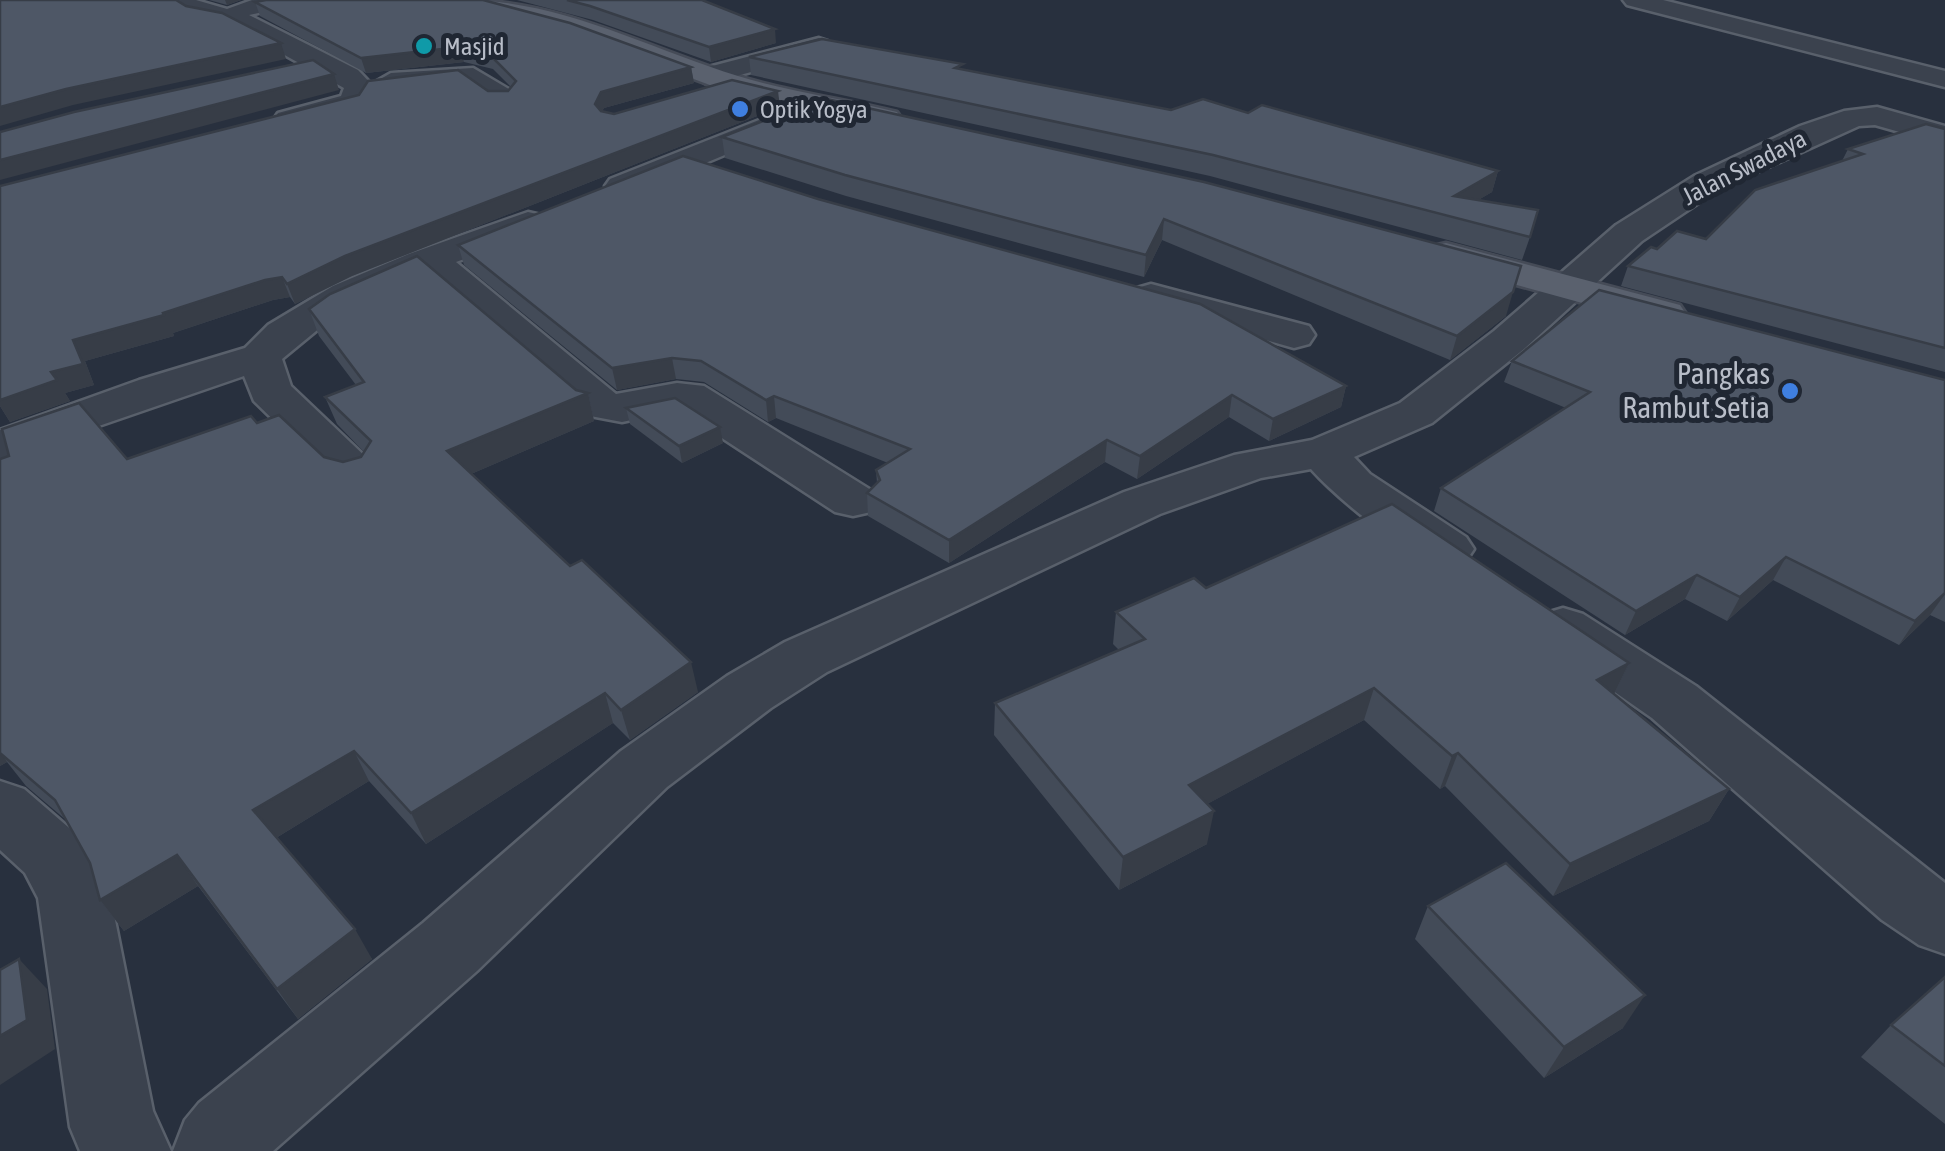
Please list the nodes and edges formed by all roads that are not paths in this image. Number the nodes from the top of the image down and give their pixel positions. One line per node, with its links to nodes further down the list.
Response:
1 (177, 0): 5 (street)
2 (286, 0): 5 (street)
3 (476, 0): 10 (main road)
4 (1635, 0): 9 (street)
5 (236, 18): 7 (street)
6 (831, 46): 10 (street)
7 (321, 63): 8 (street); 11 (street)
8 (274, 74)
9 (1945, 79)
10 (720, 80): 13 (street); 14 (main road)
11 (359, 86): 12 (street); 15 (street)
12 (502, 97)
13 (679, 100)
14 (820, 104): 16 (main road); 18 (street)
15 (266, 124)
16 (916, 124)
17 (1945, 136): 22 (street, Jalan Swadaya)
18 (688, 160): 19 (street); 21 (street)
19 (740, 178)
20 (1421, 247): 22 (main road)
21 (431, 261): 26 (street); 30 (street)
22 (1567, 286): 24 (main road); 28 (street, Jalan Swadaya)
23 (1118, 287): 25 (street)
24 (1699, 323)
25 (1294, 334)
26 (260, 357): 27 (street); 29 (street)
27 (0, 446)
28 (1323, 453): 32 (street); 34 (street, Jalan Swadaya)
29 (354, 472)
30 (852, 501)
31 (0, 808): 33 (street)
32 (1945, 922)
33 (128, 1151)
34 (216, 1151)

